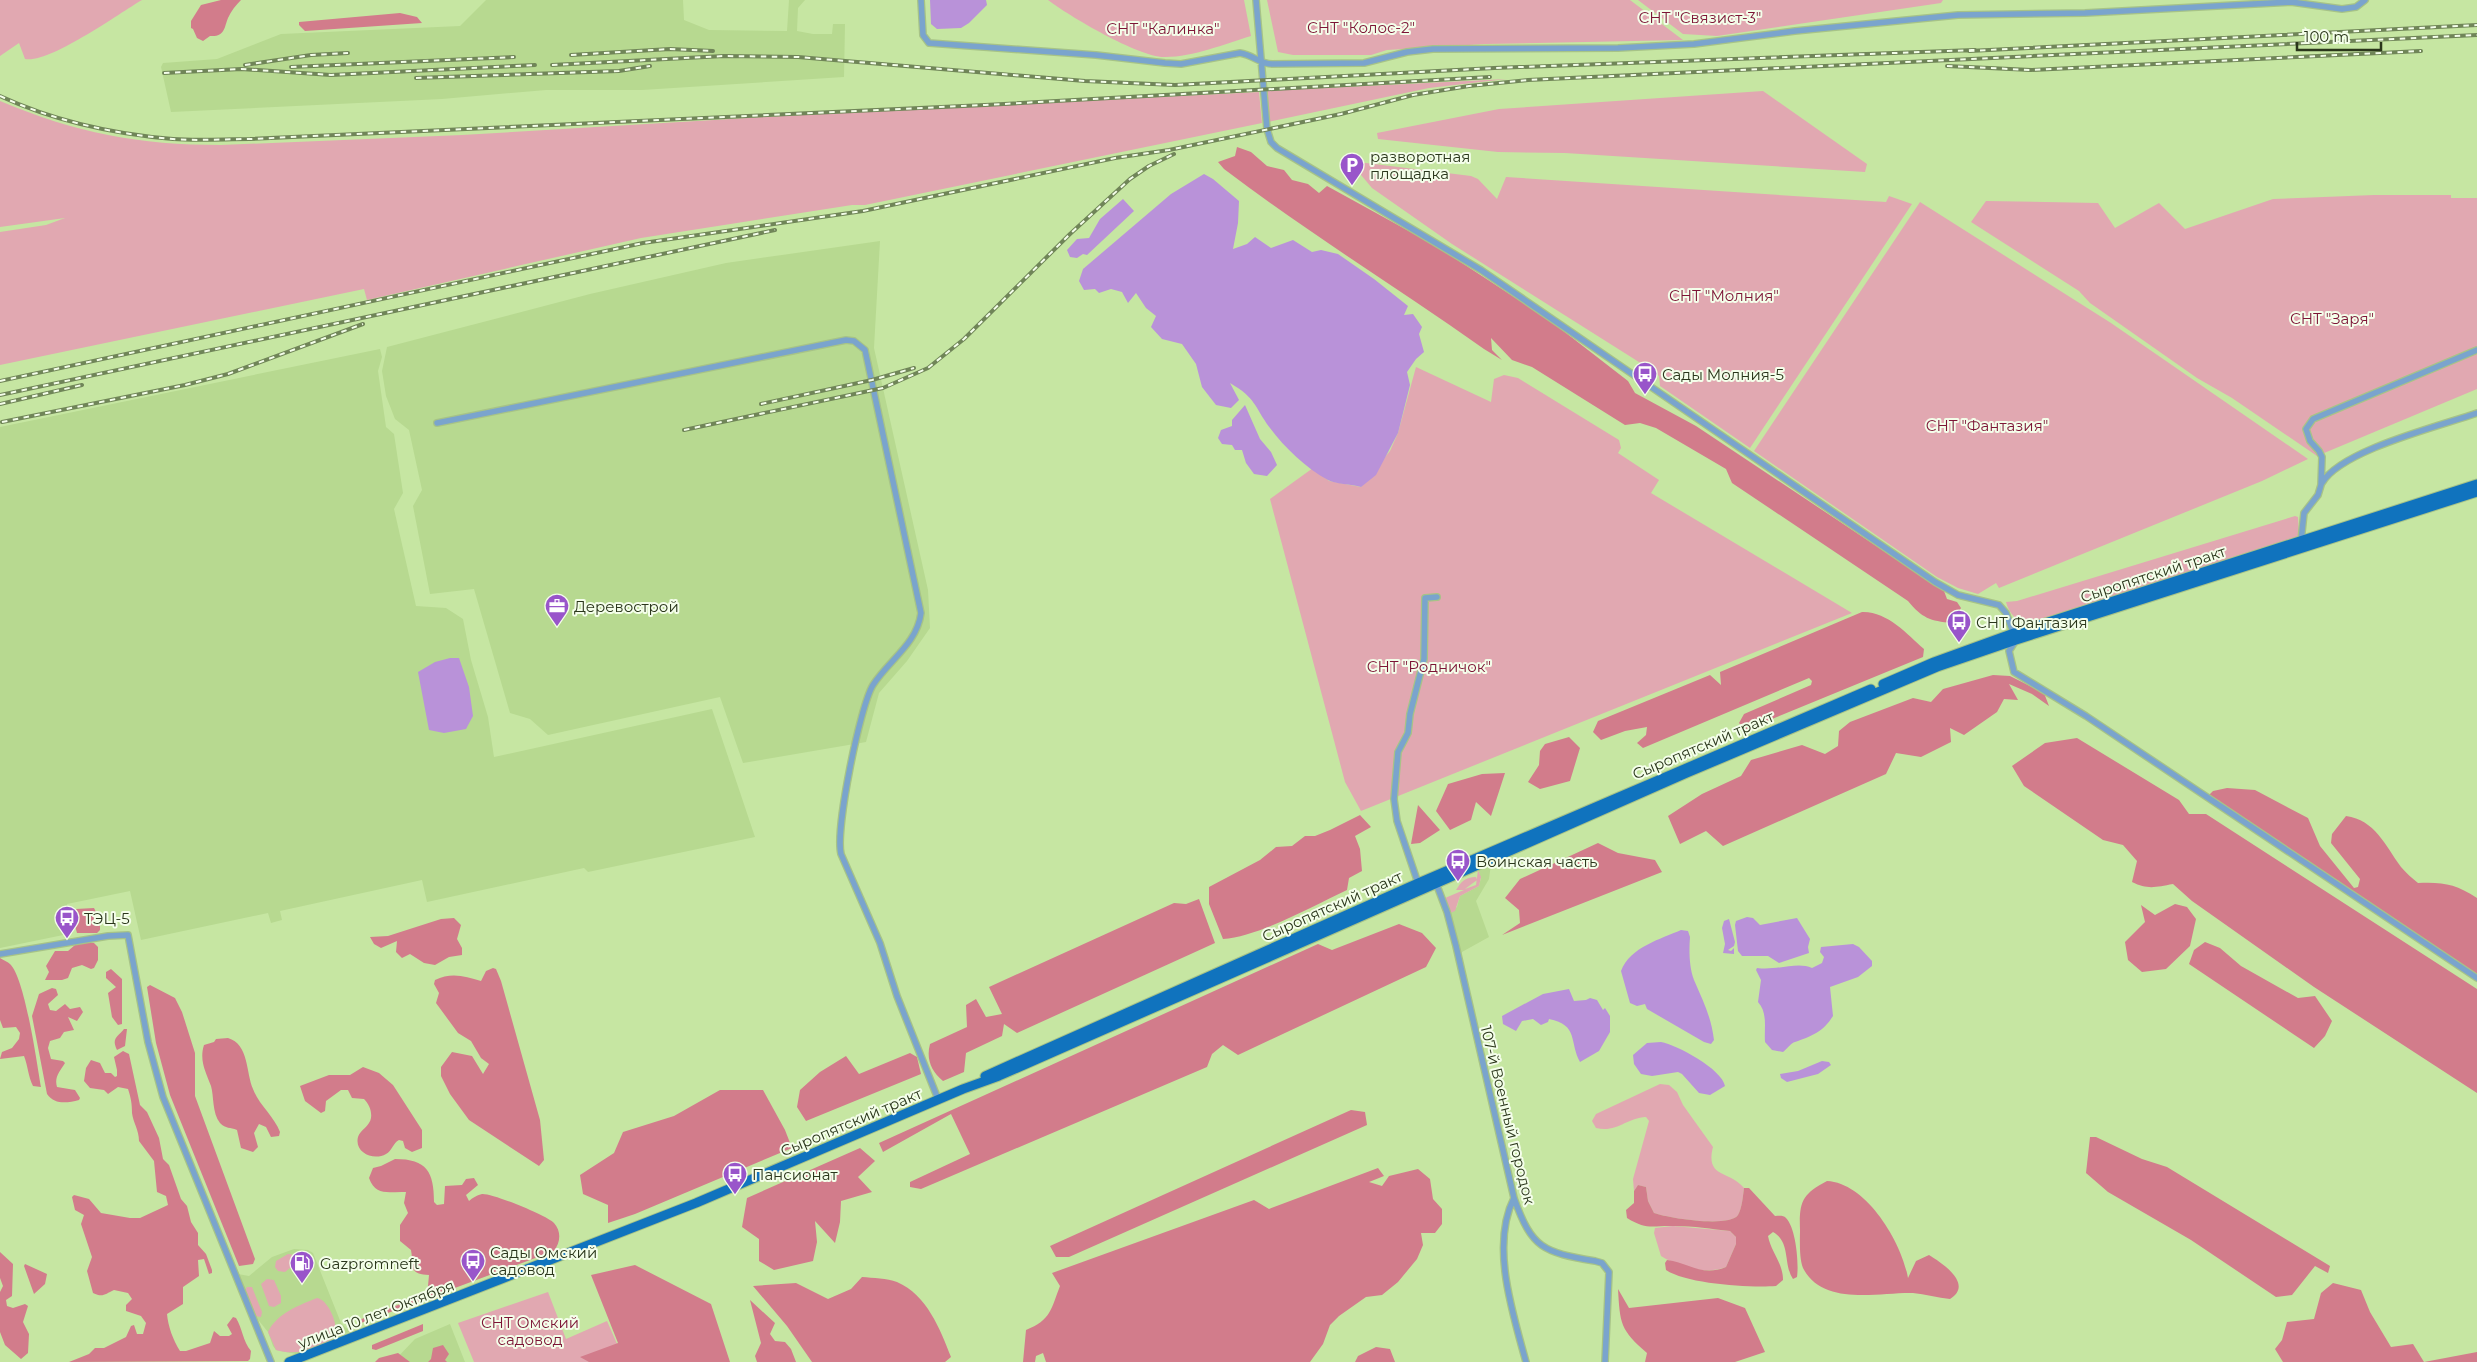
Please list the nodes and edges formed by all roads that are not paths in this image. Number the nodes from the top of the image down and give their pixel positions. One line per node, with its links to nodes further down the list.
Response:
1 (921, 0): 4 (street)
2 (1256, 0): 4 (street)
3 (2365, 0): 4 (street)
4 (1262, 64): 13 (street)
5 (2477, 350): 9 (street)
6 (2477, 414): 9 (street)
7 (437, 423): 19 (street)
8 (2477, 484): 11 (main road, Сыропятский тракт)
9 (2321, 485): 11 (street)
10 (2477, 492): 13 (main road, Сыропятский тракт)
11 (2301, 541): 13 (main road, Сыропятский тракт)
12 (1437, 597): 14 (street)
13 (2015, 637): 14 (main road, Сыропятский тракт); 15 (main road, Сыропятский тракт); 17 (street)
14 (1418, 883): 18 (main road, Сыропятский тракт)
15 (1436, 883): 18 (main road, Сыропятский тракт); 20 (street, 107-й Военный городок)
16 (0, 954): 22 (street)
17 (2477, 978)
18 (963, 1089): 19 (main road, Сыропятский тракт)
19 (938, 1099): 21 (main road, Сыропятский тракт)
20 (1514, 1198): 24 (street); 25 (street, 107-й Военный городок)
21 (696, 1203): 23 (main road, улица 10 лет Октября)
22 (271, 1362)
23 (289, 1362)
24 (1526, 1362)
25 (1605, 1362)

